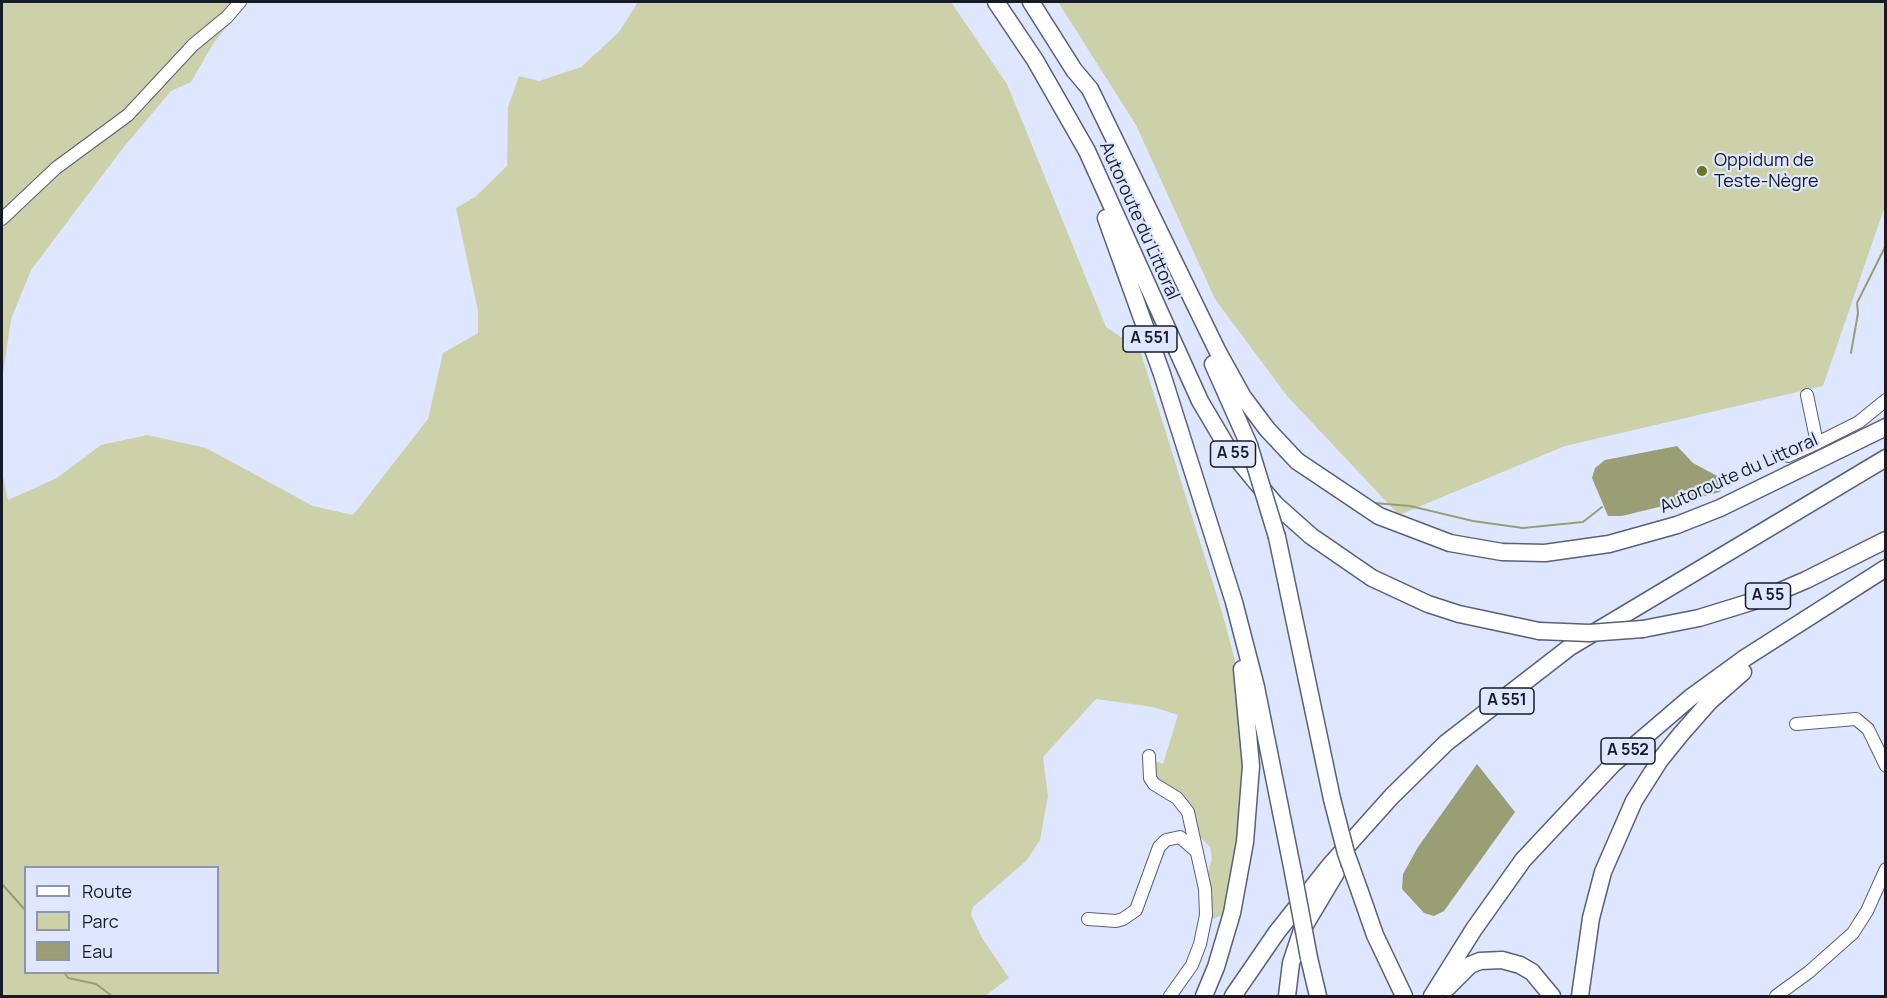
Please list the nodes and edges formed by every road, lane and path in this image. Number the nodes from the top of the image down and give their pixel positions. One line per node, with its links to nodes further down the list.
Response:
1 (240, 2): 6 (street)
2 (996, 2): 5 (highway, Autoroute du Littoral / A 55)
3 (1031, 2): 4 (highway, Autoroute du Littoral / A 55)
4 (1074, 70): 9 (highway, Autoroute du Littoral / A 55); 23 (highway, A 551, bridge)
5 (1072, 127): 13 (highway, Autoroute du Littoral / A 55, bridge); 14 (highway, A 551)
6 (2, 219)
7 (1807, 395): 10 (street)
8 (1886, 400): 10 (street)
9 (1886, 427)
10 (1817, 443): 11 (street)
11 (1788, 456)
12 (1886, 458): 16 (highway)
13 (1886, 540)
14 (1220, 553): 25 (highway); 28 (highway, A 551, bridge)
15 (1886, 568): 29 (highway, A 552); 32 (highway, A 552)
16 (1664, 589): 26 (highway); 27 (highway, A 551)
17 (1796, 724): 19 (street)
18 (1149, 756): 20 (street)
19 (1886, 766)
20 (1197, 852): 22 (street); 24 (street)
21 (1885, 871): 33 (street)
22 (1088, 919)
23 (1403, 994)
24 (1170, 996)
25 (1204, 996)
26 (1233, 996)
27 (1287, 996)
28 (1318, 996)
29 (1432, 996)
30 (1441, 996): 31 (highway)
31 (1552, 996)
32 (1580, 996)
33 (1776, 996)

